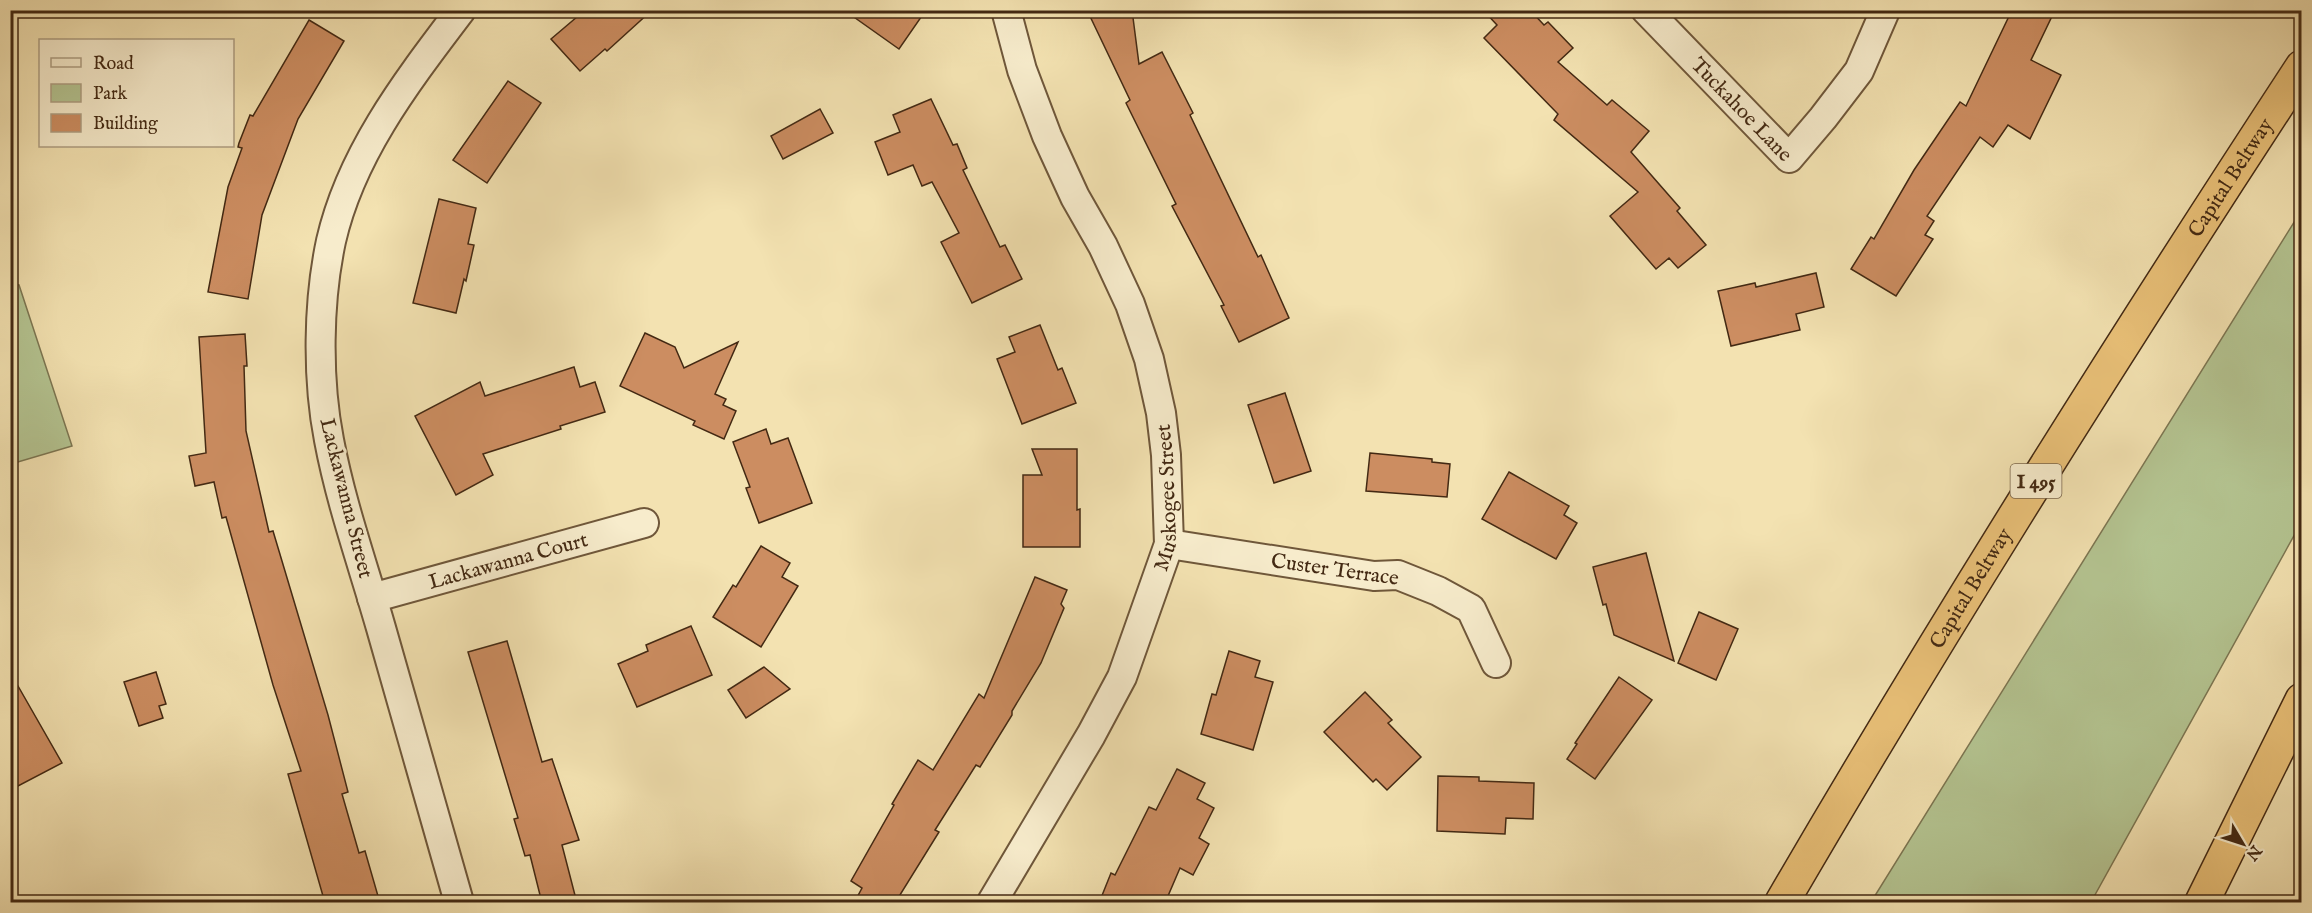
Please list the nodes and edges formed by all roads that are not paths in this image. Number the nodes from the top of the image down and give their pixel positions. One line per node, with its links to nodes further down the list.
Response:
1 (461, 10): 8 (street, Lackawanna Street)
2 (1006, 10): 7 (street, Muskogee Street)
3 (1646, 10): 4 (street, Tuckahoe Lane)
4 (1885, 11)
5 (2301, 67): 13 (highway, Capital Beltway / I 495)
6 (644, 523): 8 (street, Lackawanna Court)
7 (1169, 544): 9 (street, Custer Terrace); 12 (street, Muskogee Street)
8 (372, 598): 11 (street, Lackawanna Street)
9 (1496, 663)
10 (2301, 700): 14 (highway)
11 (459, 903)
12 (993, 903)
13 (1782, 903)
14 (2202, 903)

